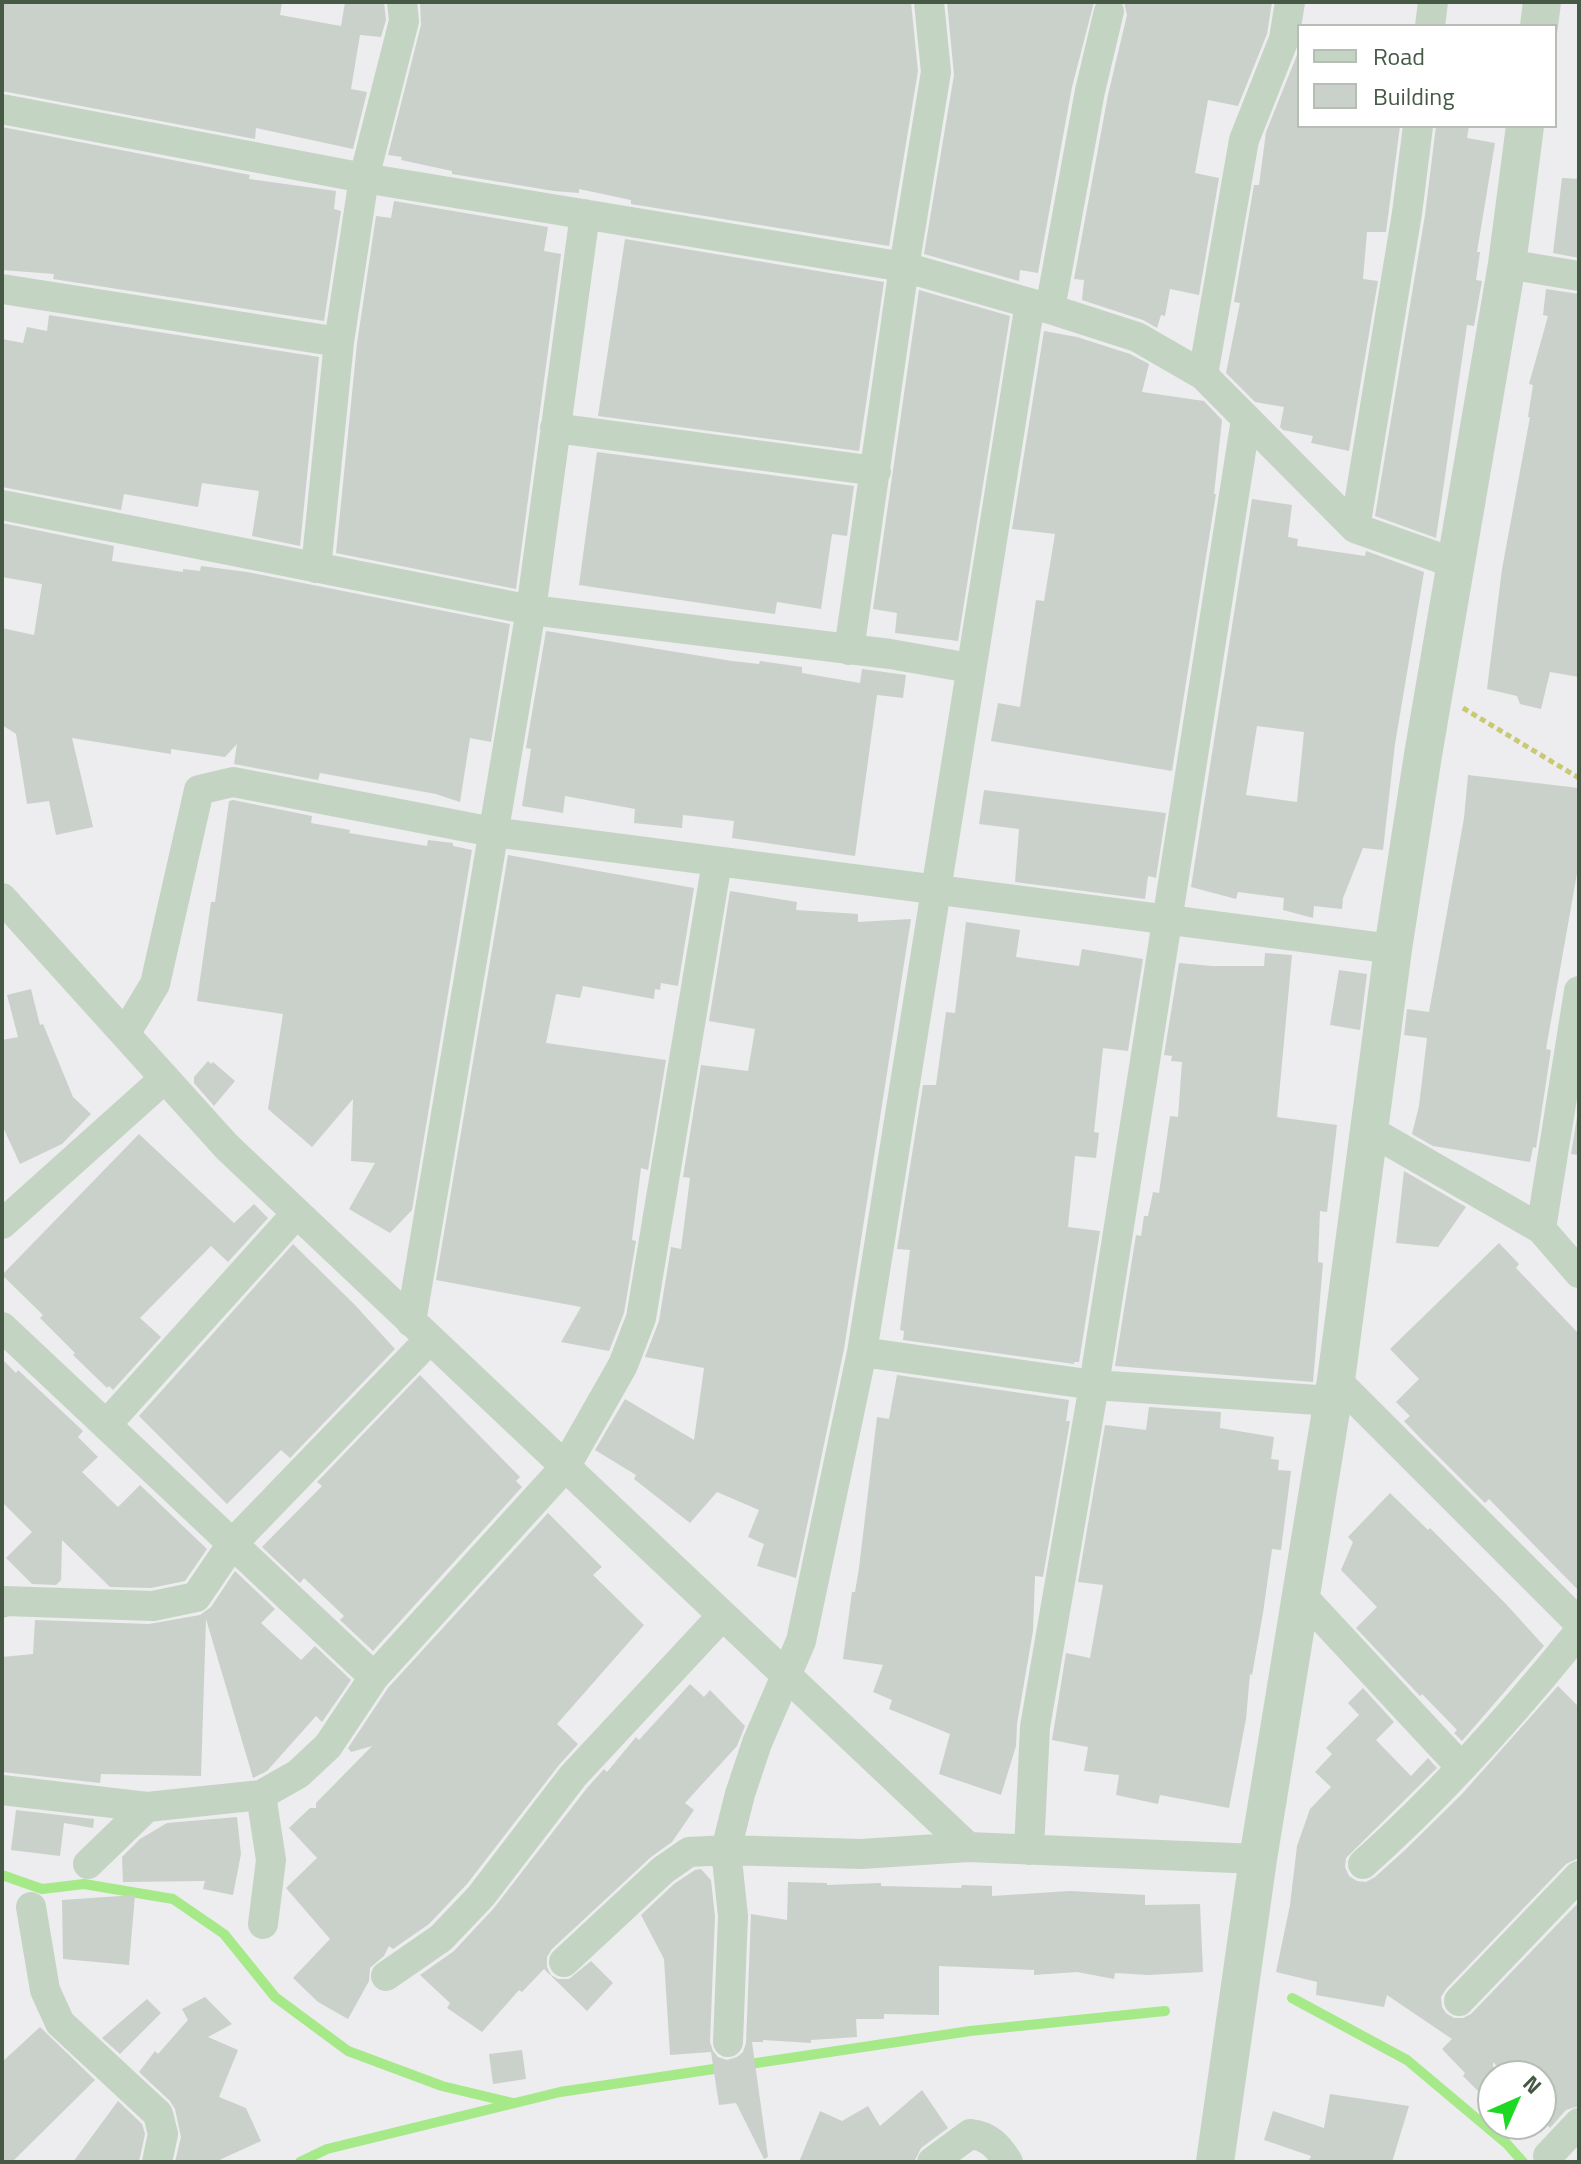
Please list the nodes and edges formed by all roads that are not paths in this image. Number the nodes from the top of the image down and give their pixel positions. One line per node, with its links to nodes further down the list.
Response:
1 (402, 2): 12 (street)
2 (929, 2): 15 (street)
3 (1290, 2): 20 (street)
4 (1433, 2): 7 (street)
5 (1542, 2): 8 (street)
6 (1109, 11): 18 (street)
7 (1430, 24)
8 (1539, 24)
9 (2, 109): 12 (street)
10 (1418, 128): 25 (street)
11 (1525, 128): 14 (street)
12 (364, 178): 13 (street); 19 (street)
13 (585, 214): 15 (street); 22 (street)
14 (1507, 264): 16 (street); 26 (street)
15 (904, 267): 18 (street); 23 (street)
16 (1579, 276)
17 (2, 289): 19 (street)
18 (1040, 306): 20 (street); 30 (street)
19 (339, 342): 27 (street)
20 (1203, 375): 21 (street)
21 (1246, 419): 25 (street); 35 (street)
22 (555, 428): 23 (street); 28 (street)
23 (876, 471): 29 (street)
24 (2, 505): 27 (street)
25 (1355, 528): 26 (street)
26 (1454, 563): 36 (street)
27 (316, 568): 28 (street)
28 (531, 610): 29 (street); 31 (street)
29 (849, 650): 30 (street)
30 (970, 668): 33 (street)
31 (493, 832): 32 (street); 38 (street); 46 (street)
32 (717, 862): 33 (street); 51 (street)
33 (935, 890): 35 (street); 47 (street)
34 (2, 898): 38 (street)
35 (1166, 920): 36 (street); 48 (street)
36 (1393, 949): 40 (street)
37 (1579, 991): 43 (street)
38 (125, 1034): 39 (street)
39 (165, 1078): 41 (street); 42 (street)
40 (1369, 1130): 43 (street); 49 (street)
41 (297, 1213): 46 (street); 50 (street)
42 (2, 1224)
43 (1541, 1229): 44 (street)
44 (1579, 1273)
45 (2, 1327): 50 (street)
46 (421, 1331): 51 (street); 52 (street)
47 (862, 1352): 48 (street); 58 (street)
48 (1094, 1385): 49 (street); 66 (street)
49 (1334, 1390): 53 (street); 56 (street)
50 (106, 1425): 52 (street)
51 (565, 1467): 55 (street); 59 (street)
52 (232, 1544): 54 (street); 59 (street)
53 (1301, 1595): 60 (street); 67 (street)
54 (3, 1600)
55 (722, 1616): 58 (street); 74 (street)
56 (1579, 1623)
57 (1579, 1632): 60 (street)
58 (786, 1676): 64 (street); 65 (street)
59 (374, 1677): 62 (street)
60 (1460, 1766): 69 (street)
61 (2, 1790): 63 (street)
62 (261, 1795): 63 (street); 72 (street)
63 (147, 1807): 68 (street)
64 (968, 1847): 65 (street); 66 (street)
65 (726, 1850): 73 (street); 76 (street)
66 (1029, 1850): 67 (street)
67 (1258, 1859): 82 (street)
68 (88, 1864)
69 (1363, 1864)
70 (1579, 1876): 75 (street)
71 (31, 1907): 79 (street)
72 (263, 1924)
73 (564, 1962)
74 (386, 1976)
75 (1459, 2001)
76 (728, 2042)
77 (1579, 2123): 78 (street)
78 (1548, 2156)
79 (157, 2162)
80 (932, 2162): 81 (street)
81 (1008, 2162)
82 (1215, 2162)

